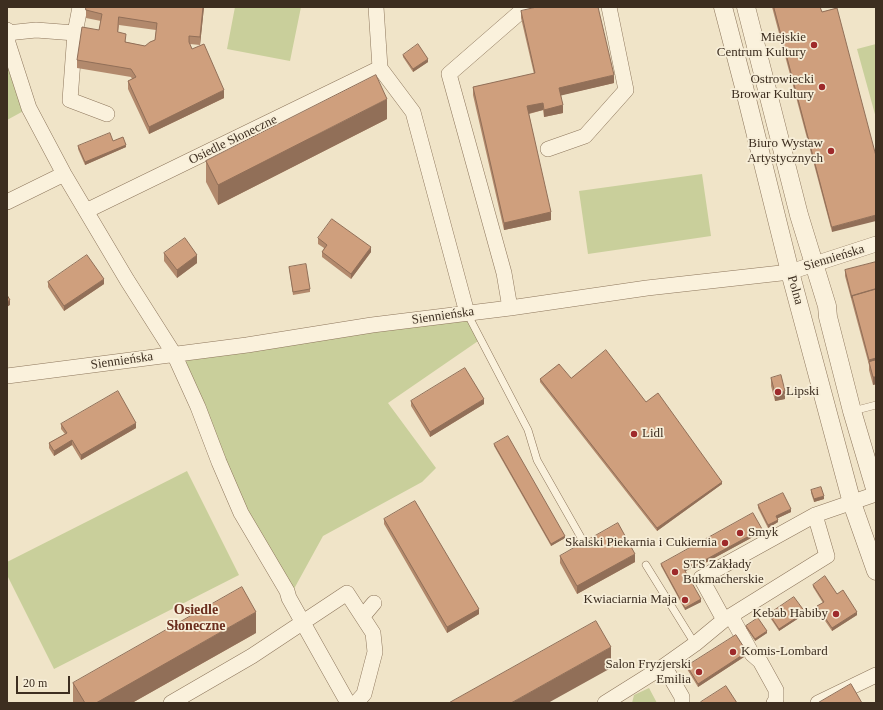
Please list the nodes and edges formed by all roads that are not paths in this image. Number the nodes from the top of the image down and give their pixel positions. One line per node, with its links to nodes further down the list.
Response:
1 (80, 7): 8 (street)
2 (376, 7): 9 (street)
3 (526, 7): 18 (street)
4 (609, 7): 11 (street)
5 (723, 7): 17 (street, Polna)
6 (746, 7): 16 (street, Polna)
7 (7, 31): 8 (street); 12 (street)
8 (75, 33): 10 (street)
9 (380, 68): 14 (street, Osiedle Słoneczne); 19 (street)
10 (107, 114)
11 (548, 149)
12 (64, 174): 13 (street); 14 (street)
13 (7, 202)
14 (86, 212): 20 (street)
15 (876, 244): 16 (street, Siennieńska)
16 (815, 263): 17 (street, Siennieńska); 23 (street, Polna)
17 (790, 272): 18 (street, Siennieńska); 25 (street, Polna)
18 (510, 308): 19 (street, Siennieńska)
19 (467, 312): 20 (street, Siennieńska); 27 (lane)
20 (174, 354): 21 (street, Siennieńska); 33 (street)
21 (7, 376)
22 (876, 405): 23 (lane)
23 (852, 411): 24 (street, Polna)
24 (876, 493): 25 (street)
25 (852, 503): 26 (street); 29 (street, Polna)
26 (815, 515): 32 (street); 32 (street)
27 (583, 542)
28 (646, 565): 34 (lane)
29 (876, 571)
30 (374, 603): 31 (street)
31 (363, 616): 33 (street); 39 (street)
32 (728, 618): 34 (street); 42 (street)
33 (304, 623): 37 (street); 38 (street)
34 (696, 644): 35 (street)
35 (664, 666): 40 (street); 41 (street)
36 (876, 675): 43 (street)
37 (171, 703)
38 (348, 703)
39 (356, 703)
40 (605, 703)
41 (682, 703)
42 (774, 703)
43 (818, 703)

